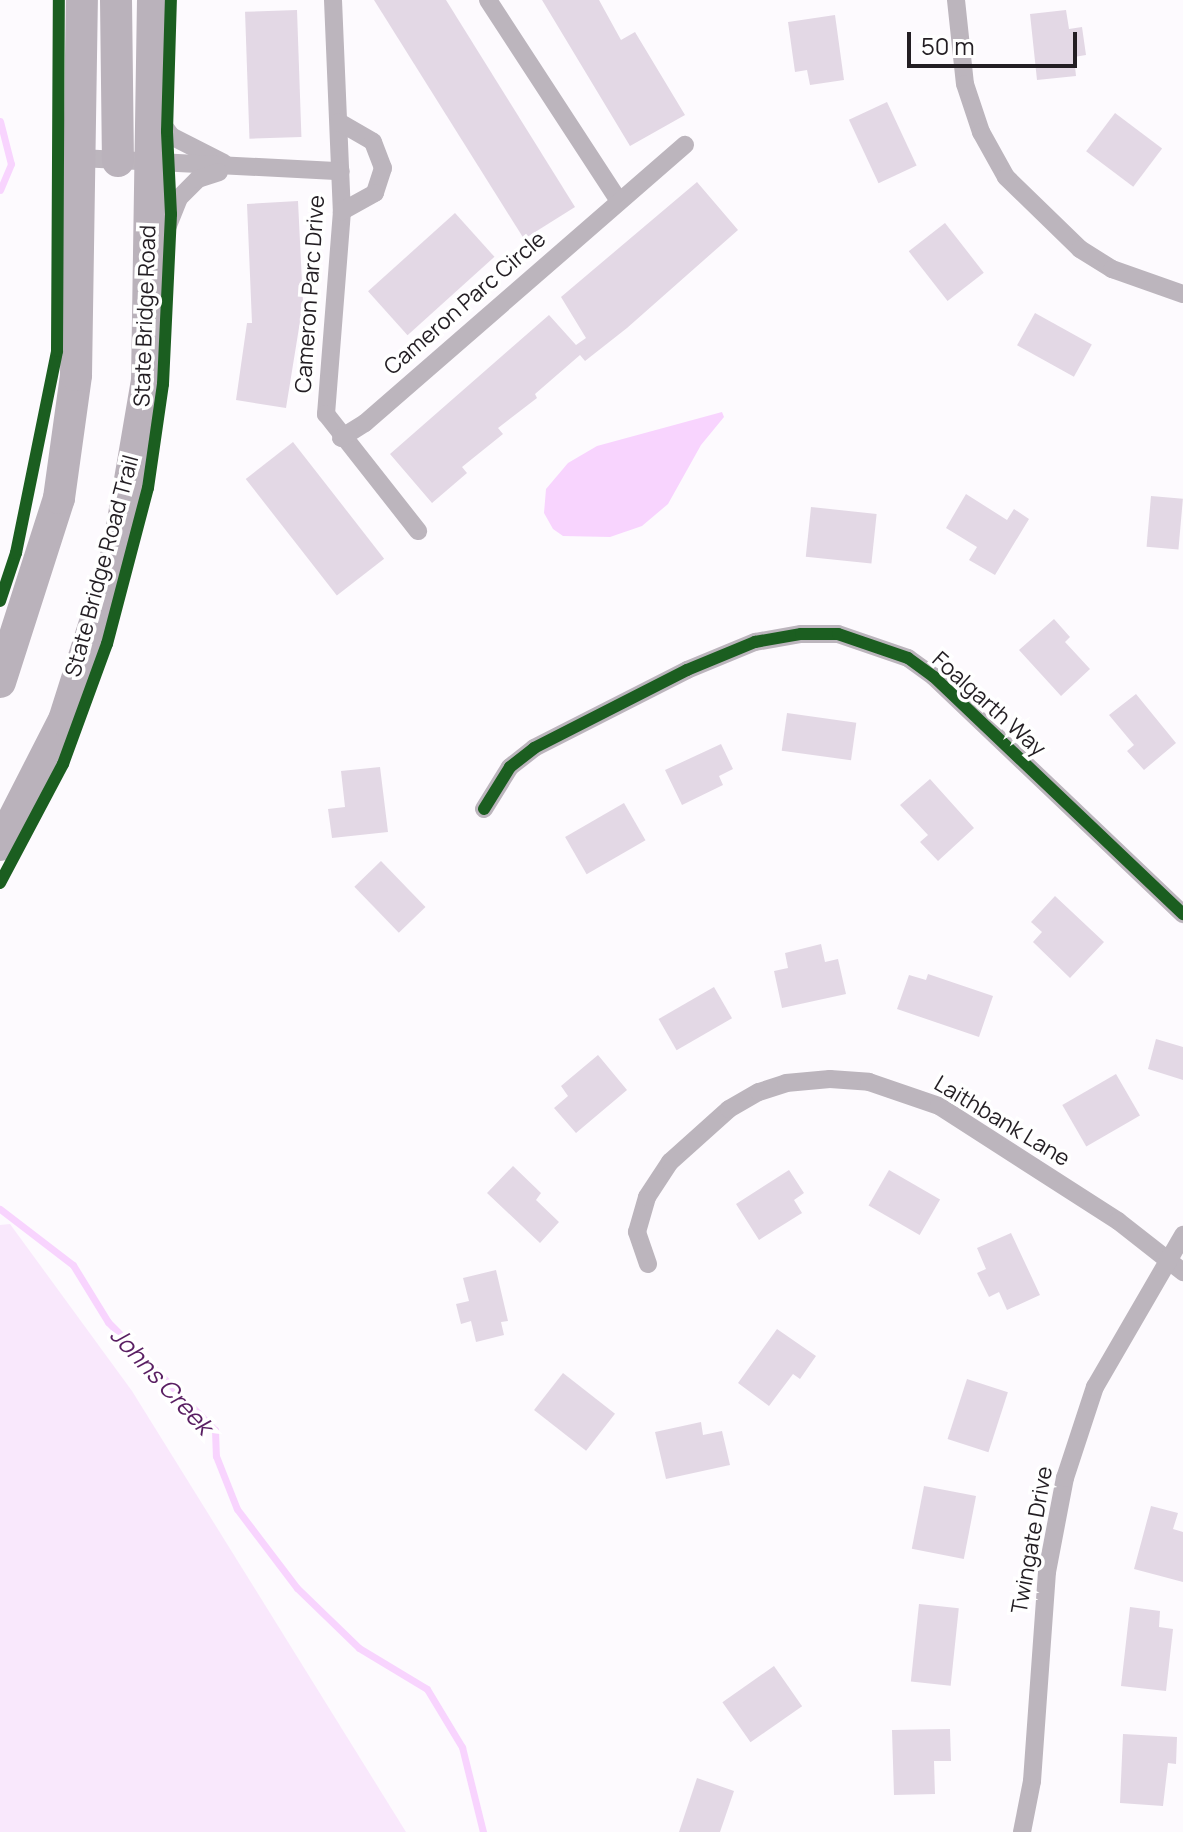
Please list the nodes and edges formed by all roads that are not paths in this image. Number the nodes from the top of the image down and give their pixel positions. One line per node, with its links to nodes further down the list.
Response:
1 (82, 0): 10 (highway)
2 (116, 0): 11 (highway)
3 (153, 0): 7 (highway, State Bridge Road)
4 (333, 0): 8 (street, Cameron Parc Drive)
5 (488, 0): 15 (street)
6 (956, 0): 18 (street)
7 (151, 108): 12 (highway, State Bridge Road); 13 (street)
8 (339, 122): 14 (street, Cameron Parc Drive); 16 (street)
9 (685, 145): 15 (street, Cameron Parc Circle)
10 (80, 158): 11 (street, Cameron Parc Drive); 21 (highway)
11 (118, 161): 12 (street, Cameron Parc Drive)
12 (150, 164): 13 (street, Cameron Parc Drive); 17 (highway, State Bridge Road)
13 (234, 168): 14 (street, Cameron Parc Drive); 17 (street)
14 (341, 171): 16 (street, Cameron Parc Drive)
15 (619, 201): 19 (street, Cameron Parc Circle)
16 (342, 211): 19 (street, Cameron Parc Drive)
17 (148, 285): 23 (highway, State Bridge Road)
18 (1183, 294)
19 (341, 438): 20 (street, Cameron Parc Drive)
20 (418, 531)
21 (0, 682)
22 (484, 809): 24 (street, Foalgarth Way)
23 (0, 845)
24 (1183, 914)
25 (1183, 1235): 26 (street, Twingate Drive)
26 (1167, 1259): 27 (street, Laithbank Lane); 28 (street, Laithbank Lane); 29 (street, Twingate Drive)
27 (648, 1264)
28 (1183, 1272)
29 (1022, 1832)

